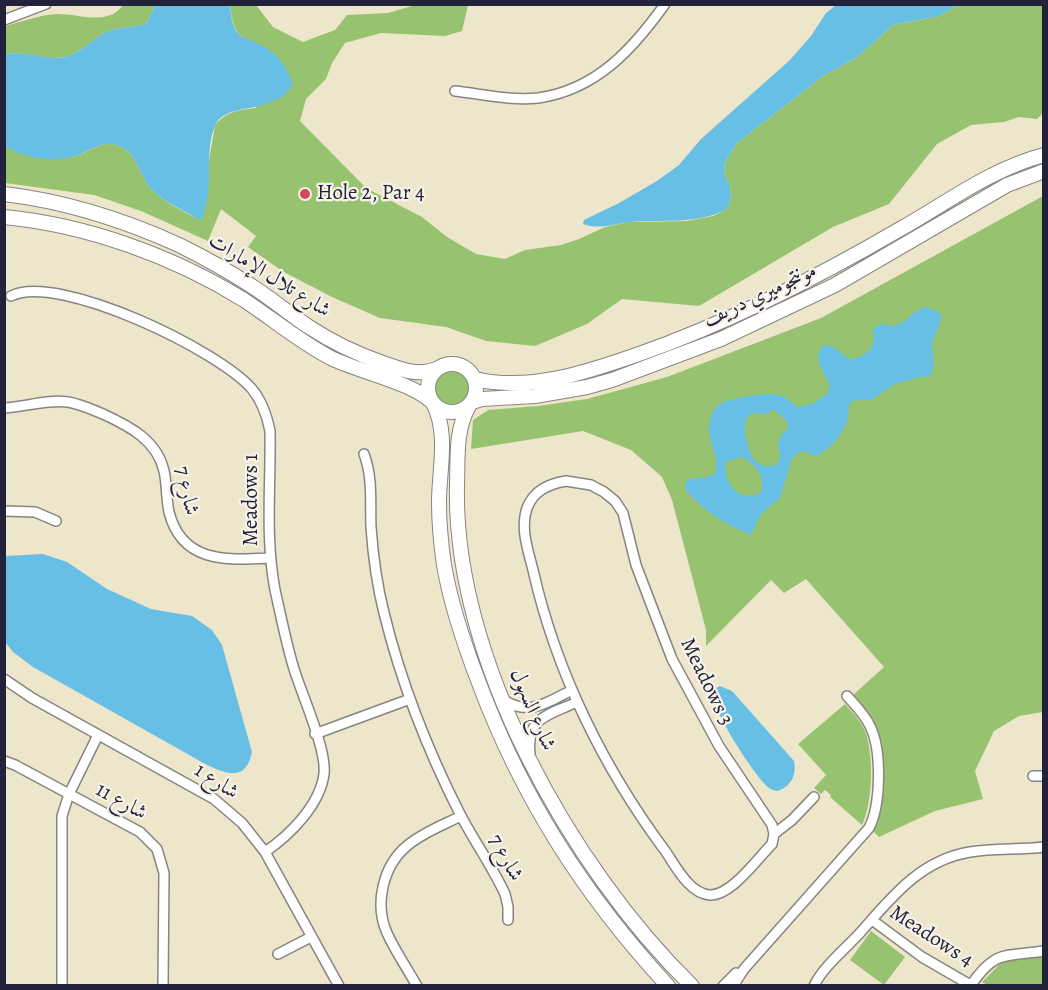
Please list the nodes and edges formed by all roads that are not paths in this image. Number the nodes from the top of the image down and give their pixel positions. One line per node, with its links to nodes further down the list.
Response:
1 (46, 4): 3 (street)
2 (665, 4): 4 (street)
3 (4, 20)
4 (455, 91)
5 (1044, 154): 11 (main road, مونتجوميري دريف)
6 (1044, 171): 13 (main road, مونتجوميري دريف)
7 (4, 194): 10 (main road, شارع تلال الإمارات)
8 (4, 217): 12 (main road, شارع تلال الإمارات)
9 (11, 296): 18 (street, Meadows 1)
10 (439, 368): 11 (main road); 12 (main road)
11 (475, 379): 13 (main road)
12 (432, 402): 13 (main road); 42 (main road, شارع السهول)
13 (471, 404): 23 (main road, شارع السهول)
14 (4, 408): 18 (street, شارع 7)
15 (364, 454): 22 (street, شارع 7)
16 (4, 511): 17 (street)
17 (56, 521)
18 (270, 558): 27 (street, Meadows 1)
19 (4, 679): 28 (street, شارع 1)
20 (572, 690): 24 (street, Meadows 3); 25 (street); 34 (street, Meadows 3)
21 (847, 696): 43 (street)
22 (410, 699): 27 (street); 33 (street, شارع 7)
23 (504, 700): 25 (street); 30 (main road, شارع السهول)
24 (577, 702): 26 (street); 34 (street, Meadows 3)
25 (533, 708): 26 (street)
26 (539, 720): 30 (street)
27 (315, 734): 36 (street, Meadows 1)
28 (98, 735): 31 (street); 36 (street, شارع 1)
29 (4, 761): 31 (street, شارع 11)
30 (531, 762): 51 (main road, شارع السهول)
31 (69, 794): 45 (street); 46 (street, شارع 11)
32 (813, 796): 34 (street)
33 (461, 816): 37 (street, شارع 7); 48 (street)
34 (774, 834)
35 (1044, 847): 38 (street, Meadows 4)
36 (265, 852): 39 (street, شارع 1)
37 (508, 920)
38 (872, 920): 44 (street, Meadows 4); 54 (street, Meadows 4)
39 (311, 937): 41 (street); 47 (street, شارع 1)
40 (1044, 951): 44 (street, Meadows 4)
41 (278, 954)
42 (652, 969): 49 (main road, شارع السهول); 50 (main road)
43 (744, 969): 52 (street); 53 (street)
44 (972, 985)
45 (62, 986)
46 (163, 986)
47 (339, 986)
48 (417, 986)
49 (668, 986)
50 (674, 986)
51 (692, 986)
52 (723, 986)
53 (733, 986)
54 (814, 986)

